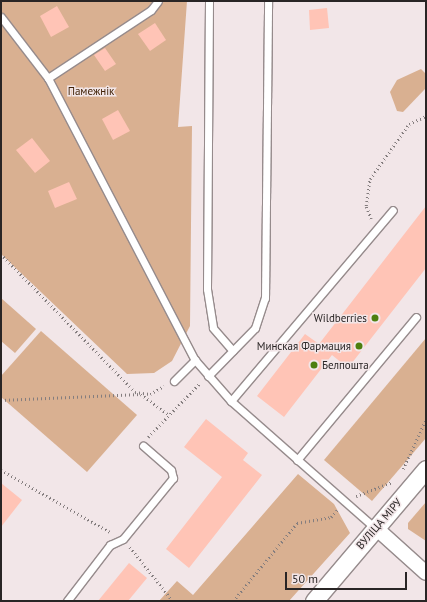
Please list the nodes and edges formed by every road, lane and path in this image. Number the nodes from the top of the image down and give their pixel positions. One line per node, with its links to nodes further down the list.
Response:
1 (158, 1): 5 (lane)
2 (209, 1): 11 (lane)
3 (268, 1): 11 (lane)
4 (1, 17): 5 (lane)
5 (48, 78): 12 (lane)
6 (426, 116): 8 (path)
7 (393, 210): 8 (lane)
8 (376, 231): 17 (lane)
9 (1, 254): 15 (path)
10 (416, 318): 21 (lane)
11 (233, 351): 13 (lane)
12 (195, 360): 13 (lane); 14 (lane)
13 (208, 376): 17 (lane); 18 (path)
14 (174, 381): 15 (path)
15 (141, 394): 16 (path); 18 (path)
16 (1, 400)
17 (231, 401): 21 (lane)
18 (168, 414): 20 (path)
19 (426, 419): 24 (path)
20 (143, 446): 27 (lane)
21 (296, 460): 25 (lane)
22 (426, 469): 24 (street, ВУЛІЦА МІРУ)
23 (1, 470): 27 (path)
24 (405, 479): 25 (path); 26 (street, ВУЛІЦА МІРУ)
25 (346, 500): 26 (lane); 31 (path)
26 (376, 528): 28 (street); 32 (street, ВУЛІЦА МІРУ)
27 (123, 539): 29 (lane); 30 (path)
28 (425, 571)
29 (67, 601)
30 (173, 601)
31 (233, 601)
32 (314, 601)

